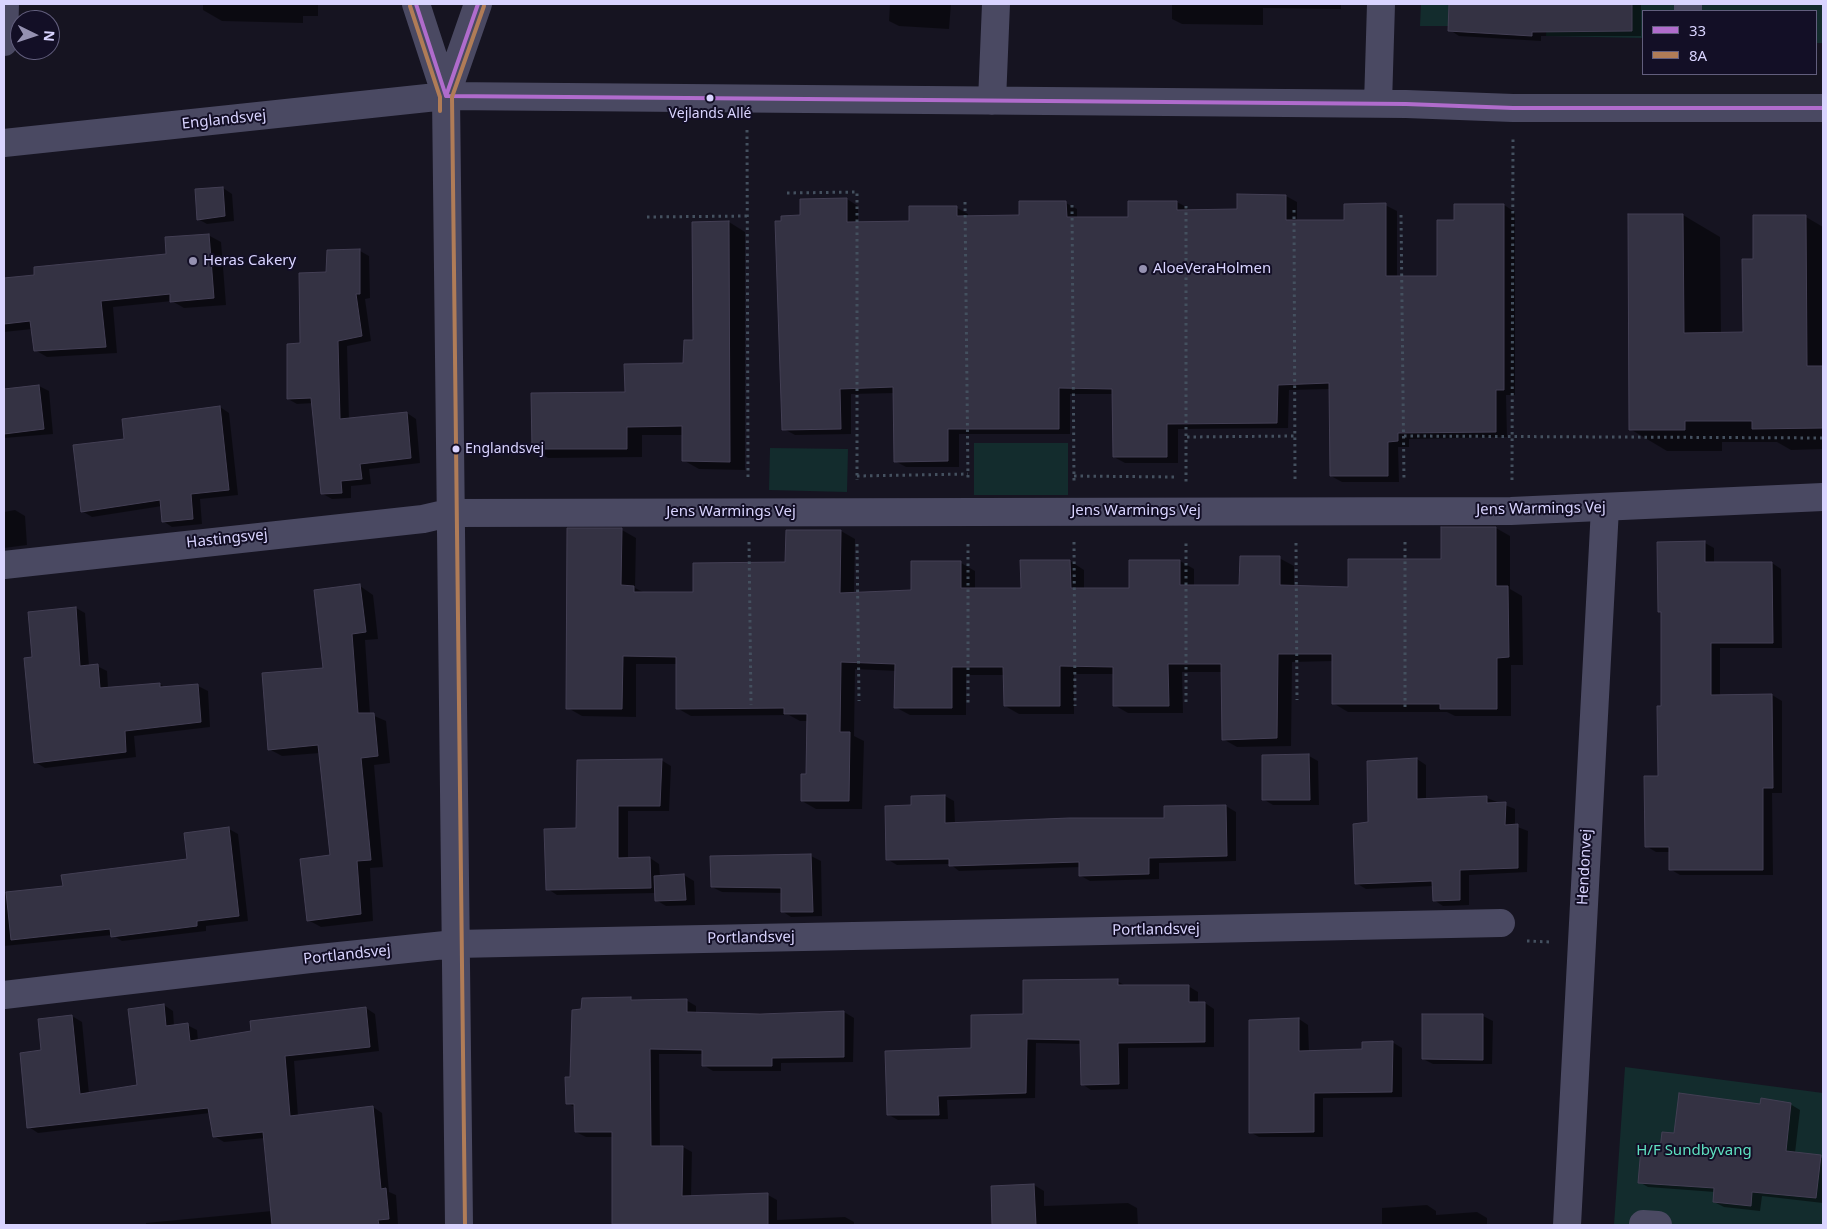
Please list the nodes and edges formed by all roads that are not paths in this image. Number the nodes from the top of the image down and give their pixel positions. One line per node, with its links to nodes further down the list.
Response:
1 (5, 4): 6 (street)
2 (416, 4): 7 (street)
3 (478, 4): 7 (street)
4 (996, 4): 8 (street)
5 (1380, 4): 9 (street)
6 (4, 42)
7 (446, 96): 8 (street, Englandsvej); 11 (street, Englandsvej); 14 (street)
8 (992, 101): 9 (street, Englandsvej)
9 (1378, 104): 10 (street, Englandsvej)
10 (1823, 108)
11 (4, 143)
12 (1823, 497): 13 (street, Jens Warmings Vej)
13 (1605, 508): 14 (street, Jens Warmings Vej); 20 (street, Hendonvej)
14 (449, 513): 15 (street, Hastingsvej); 17 (street)
15 (4, 564)
16 (1501, 922): 17 (street, Portlandsvej)
17 (455, 944): 18 (street, Portlandsvej); 19 (street)
18 (4, 995)
19 (459, 1225)
20 (1567, 1225)

